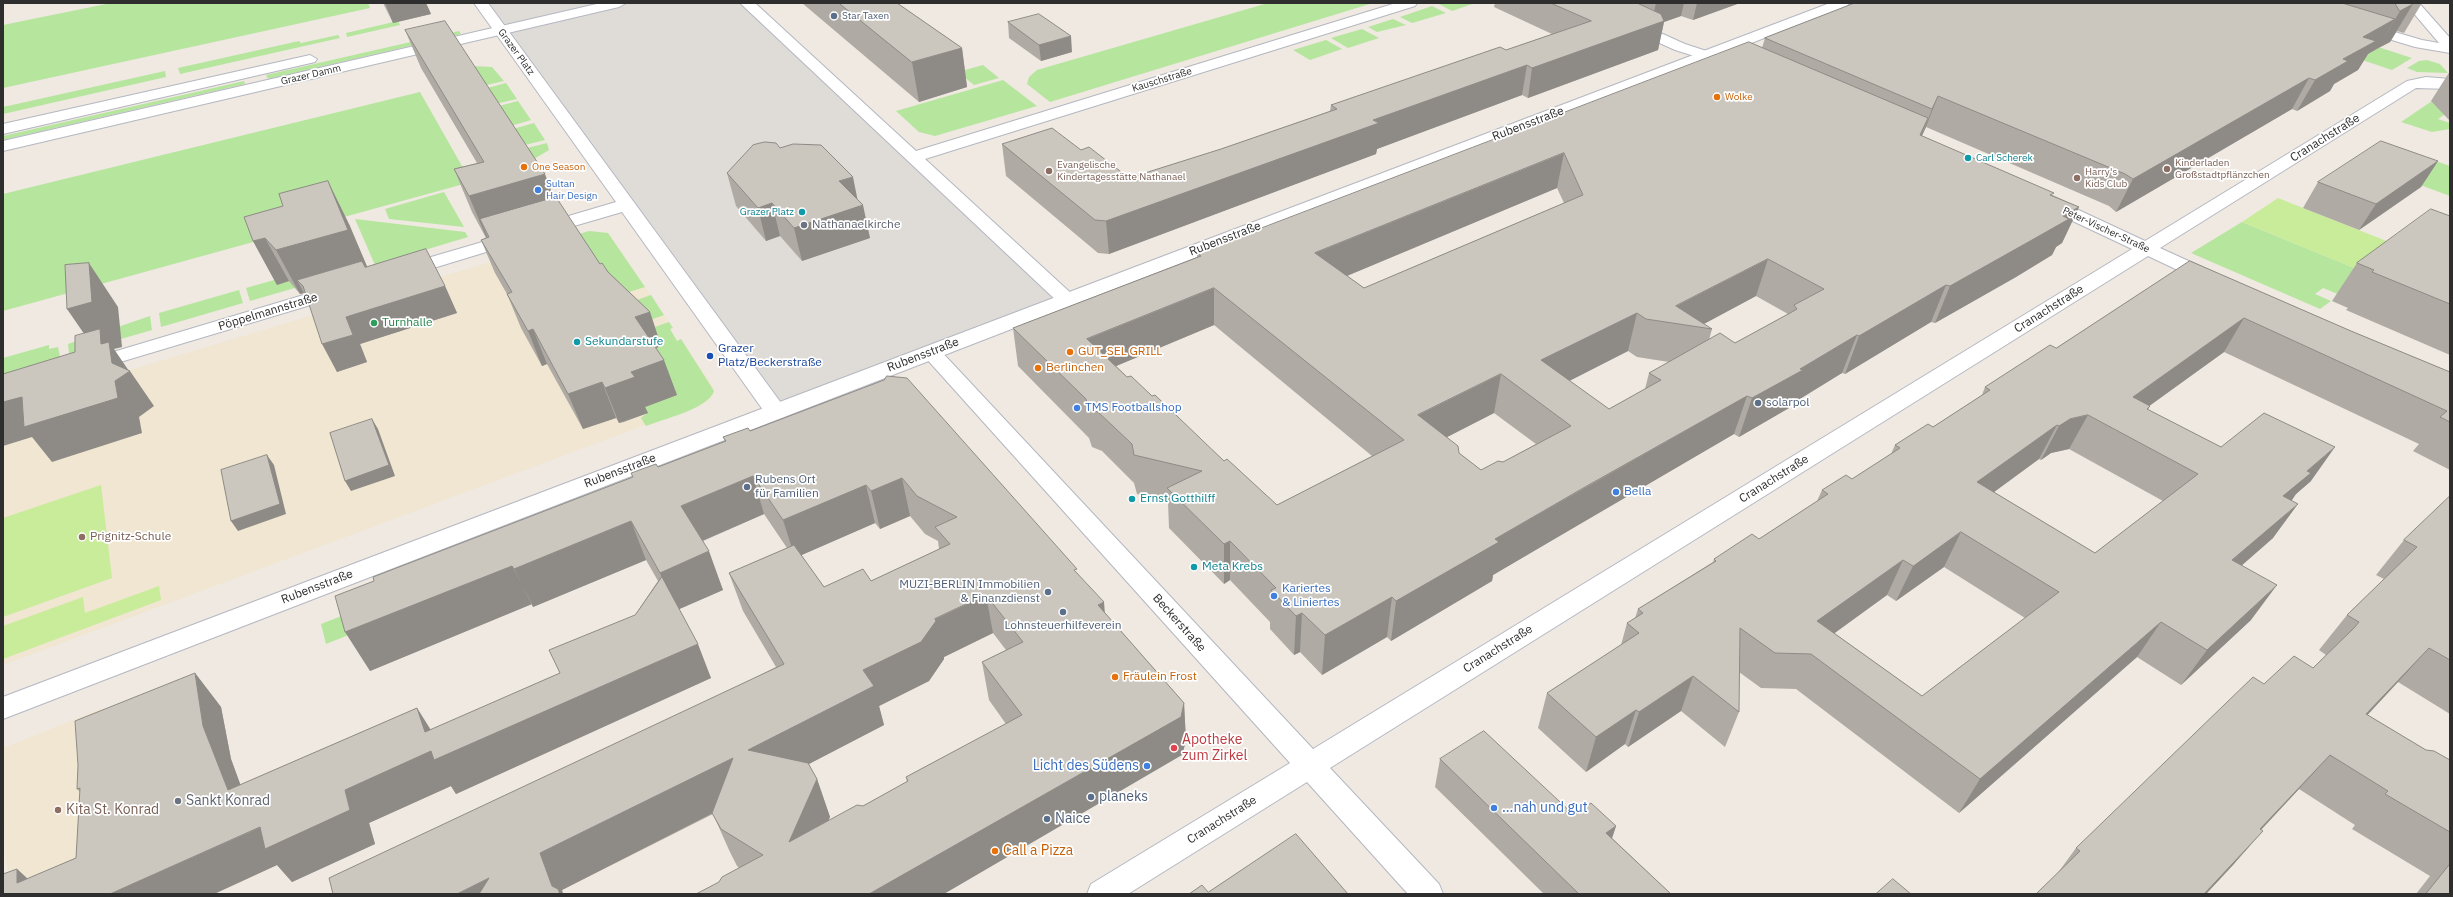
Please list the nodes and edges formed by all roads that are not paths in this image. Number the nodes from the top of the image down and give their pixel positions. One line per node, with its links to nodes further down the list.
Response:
1 (481, 3): 9 (street, Grazer Platz)
2 (619, 3): 9 (street, Grazer Damm)
3 (747, 3): 18 (street)
4 (1410, 3): 18 (street, Kauschstraße)
5 (1583, 3): 12 (street)
6 (1842, 3): 12 (street, Rubensstraße)
7 (2412, 3): 11 (street)
8 (478, 21): 9 (street, Grazer Damm)
9 (499, 21): 17 (street, Grazer Damm); 20 (street, Grazer Platz)
10 (2353, 24): 11 (street)
11 (2450, 48)
12 (1706, 55): 14 (street); 25 (street, Rubensstraße)
13 (325, 56): 16 (street, Grazer Damm)
14 (1741, 68)
15 (2450, 84): 21 (street, Cranachstraße)
16 (3, 129)
17 (3, 146)
18 (914, 158): 25 (street)
19 (2032, 196): 21 (street, Peter-Vischer-Straße)
20 (626, 205): 22 (street); 28 (street, Grazer Platz)
21 (2146, 248): 24 (street, Peter-Vischer-Straße); 30 (street, Cranachstraße)
22 (385, 277)
23 (354, 286): 27 (street, Pöppelmannstraße)
24 (2226, 286)
25 (1067, 300): 26 (street, Rubensstraße)
26 (931, 352): 28 (street, Rubensstraße); 30 (street, Beckerstraße)
27 (72, 370)
28 (776, 412): 29 (street, Rubensstraße)
29 (3, 708)
30 (1309, 766): 31 (street, Cranachstraße); 32 (street, Beckerstraße)
31 (1102, 894)
32 (1428, 894)

